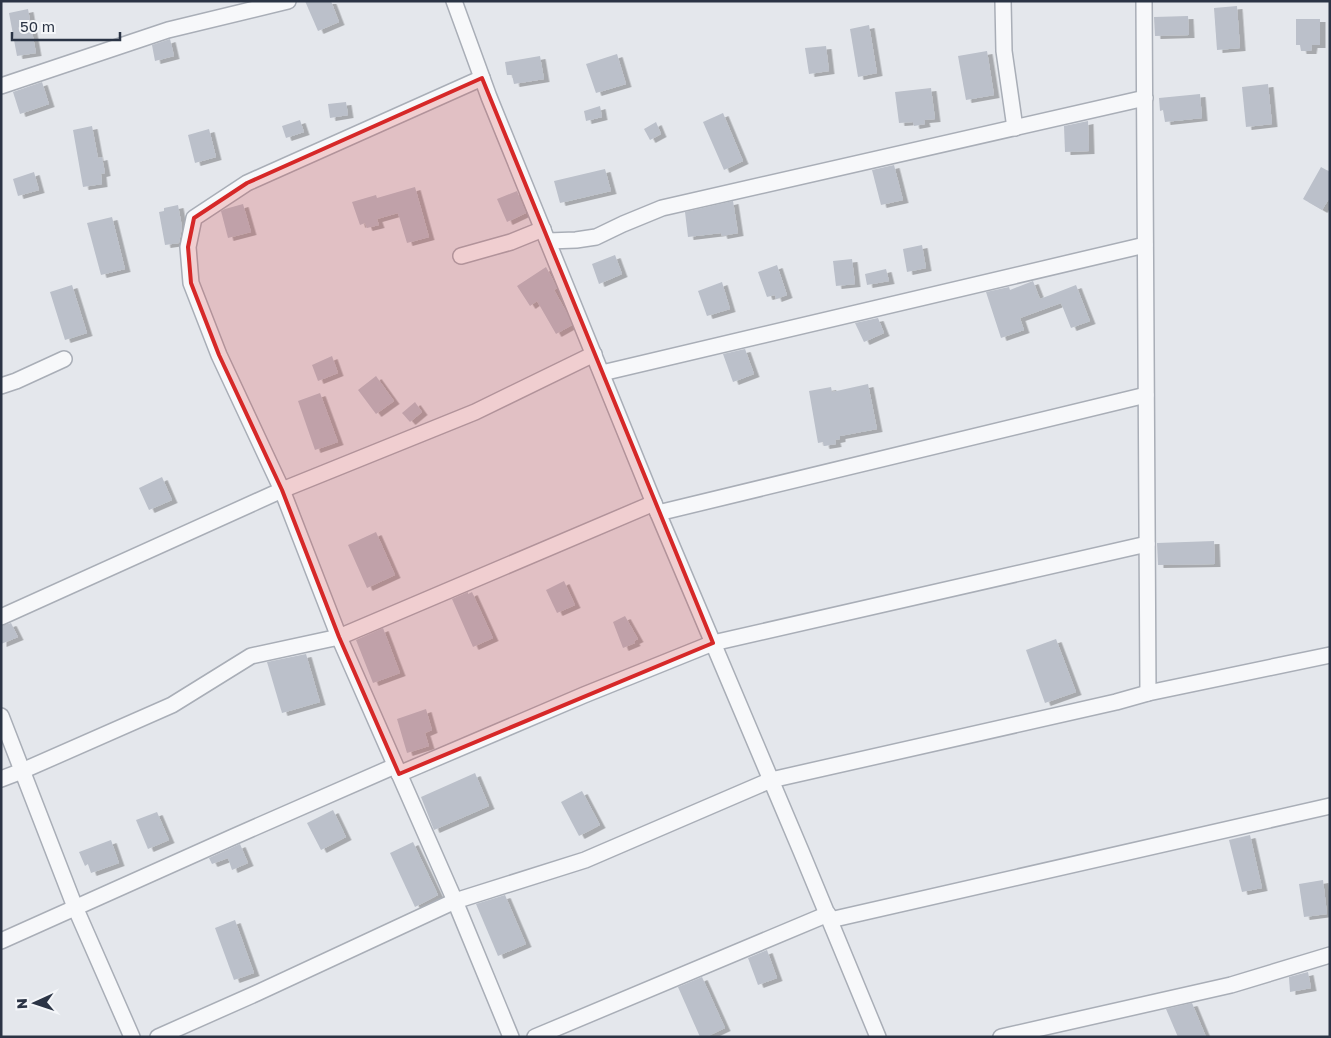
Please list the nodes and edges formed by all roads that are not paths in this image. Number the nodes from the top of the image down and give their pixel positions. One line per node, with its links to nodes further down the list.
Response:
1 (288, 1): 6 (street)
2 (454, 1): 5 (street)
3 (1003, 1): 8 (street)
4 (1144, 1): 7 (street)
5 (482, 78): 9 (street); 17 (street)
6 (1, 86)
7 (1145, 98): 8 (street); 10 (street)
8 (1016, 128): 9 (street)
9 (545, 235): 11 (street); 12 (street)
10 (1145, 245): 14 (street); 16 (street)
11 (461, 256)
12 (594, 354): 14 (street); 17 (street)
13 (64, 359): 15 (street)
14 (602, 373): 18 (street)
15 (1, 386)
16 (1146, 395): 18 (street); 19 (street)
17 (282, 490): 20 (street); 21 (street)
18 (656, 508): 21 (street); 22 (street)
19 (1147, 544): 22 (street); 24 (street)
20 (1, 617)
21 (339, 637): 26 (street); 27 (street)
22 (713, 643): 26 (street); 29 (street)
23 (1330, 655): 24 (street)
24 (1148, 693): 29 (street)
25 (1, 716): 27 (street)
26 (397, 770): 31 (street); 32 (street)
27 (22, 771): 28 (street); 32 (street)
28 (1, 779)
29 (771, 780): 31 (street); 33 (street)
30 (1330, 806): 33 (street)
31 (455, 901): 37 (street); 38 (street)
32 (75, 907): 34 (street); 36 (street)
33 (829, 917): 39 (street); 40 (street)
34 (1, 941)
35 (1330, 956): 41 (street)
36 (132, 1037)
37 (158, 1037)
38 (511, 1037)
39 (535, 1037)
40 (878, 1037)
41 (1001, 1037)

